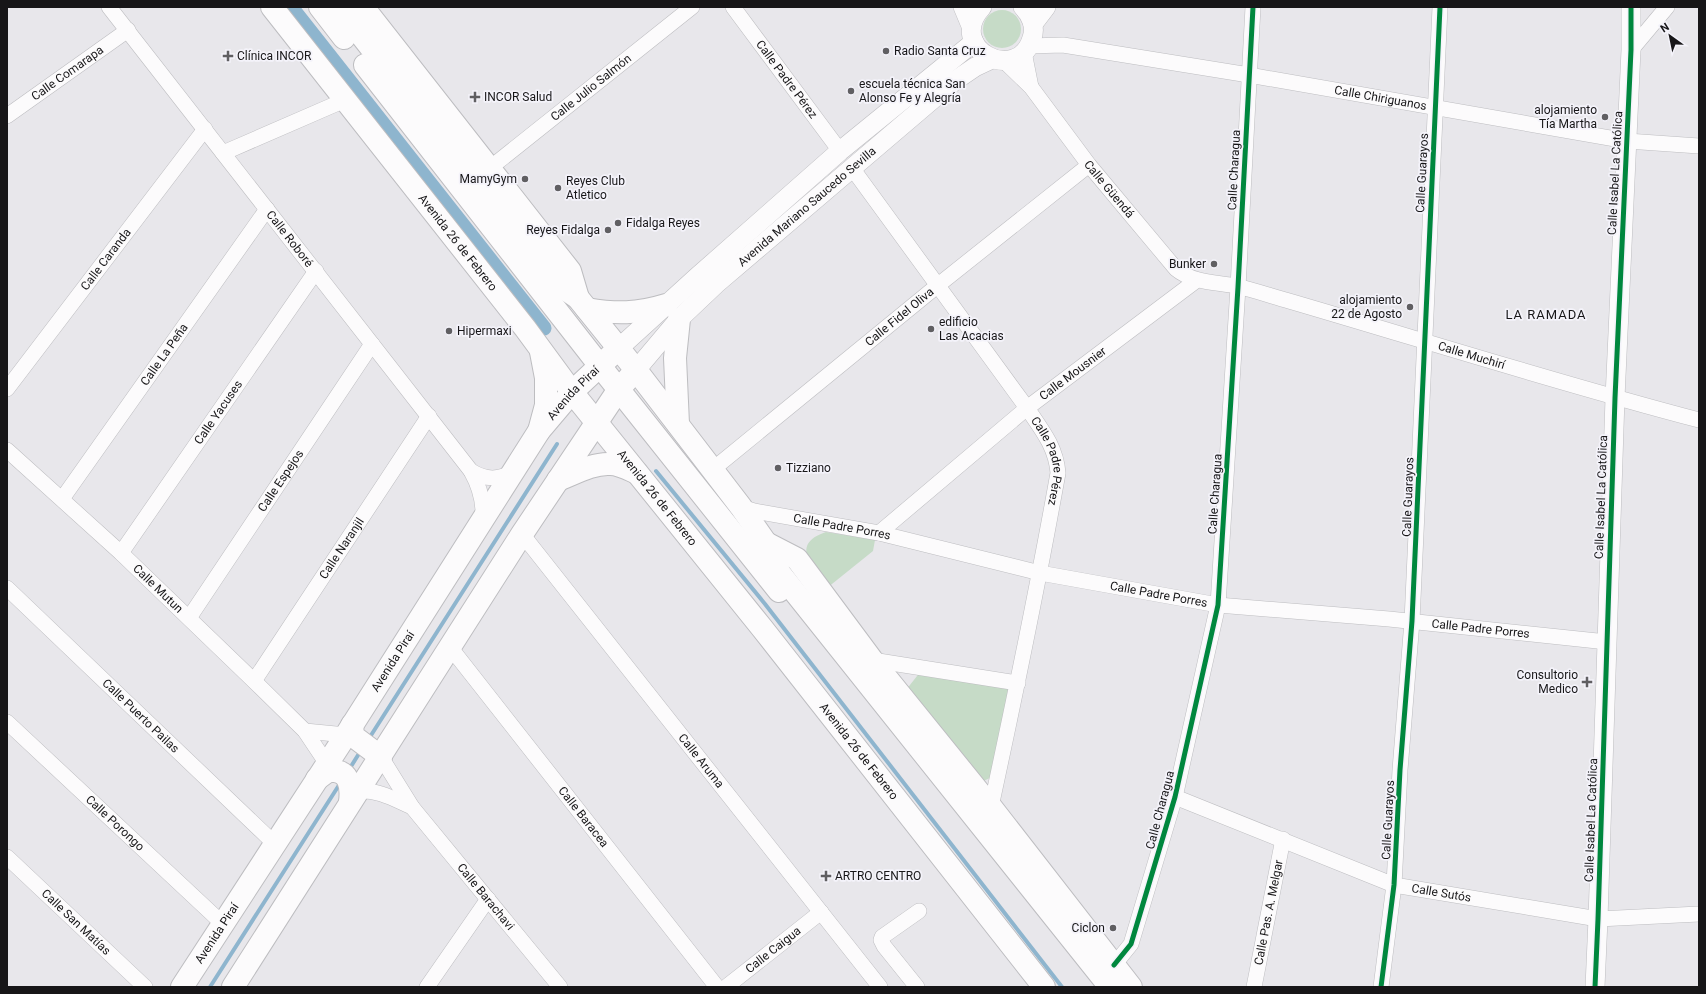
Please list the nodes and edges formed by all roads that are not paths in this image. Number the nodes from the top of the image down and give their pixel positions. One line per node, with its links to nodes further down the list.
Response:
1 (110, 7): 16 (street, Calle Roboré)
2 (272, 7): 23 (main road, Avenida 26 de Febrero)
3 (320, 7): 45 (main road)
4 (339, 7): 39 (main road)
5 (363, 7): 32 (main road)
6 (692, 7): 32 (street, Calle Julio Salmón)
7 (733, 7): 29 (street, Calle Padre Pérez)
8 (961, 7): 17 (street)
9 (982, 7): 17 (street)
10 (1023, 7): 18 (street)
11 (1046, 7): 18 (street)
12 (1253, 7): 21 (street, Calle Charagua)
13 (1440, 7): 24 (street, Calle Guarayos)
14 (1631, 7): 19 (street, Calle Isabel La Católica)
15 (1667, 7): 19 (street)
16 (128, 30): 25 (street, Calle Comarapa); 26 (street, Calle Roboré)
17 (973, 37): 20 (street); 29 (street, Avenida Mariano Saucedo Sevilla)
18 (1030, 39): 20 (street, Avenida Mariano Saucedo Sevilla); 21 (street, Calle Chiriguanos); 22 (street, Calle Güendá)
19 (1631, 50): 27 (street, Calle Isabel La Católica)
20 (998, 60): 22 (street, Calle Güendá); 33 (street, Avenida Mariano Saucedo Sevilla)
21 (1250, 75): 24 (street, Calle Chiriguanos); 38 (street, Calle Charagua)
22 (1031, 86): 31 (street, Calle Güendá)
23 (345, 100): 30 (street); 43 (main road, Avenida 26 de Febrero)
24 (1435, 108): 27 (street, Calle Chiriguanos); 41 (street, Calle Guarayos)
25 (7, 116)
26 (205, 129): 30 (street, Calle Roboré); 47 (street, Calle Caranda)
27 (1626, 141): 28 (street, Calle Chiriguanos); 50 (street, Calle Isabel La Católica)
28 (1699, 146)
29 (840, 151): 40 (street, Avenida Mariano Saucedo Sevilla)
30 (223, 153): 34 (street, Calle Roboré)
31 (1089, 165): 36 (street, Calle Güendá); 37 (street, Calle Fidel Oliva)
32 (490, 168): 39 (main road)
33 (852, 168): 37 (street, Calle Padre Pérez); 40 (street, Avenida Mariano Saucedo Sevilla)
34 (267, 209): 35 (street, Calle Roboré); 63 (street, Calle La Peña)
35 (316, 271): 42 (street, Calle Roboré); 69 (street, Calle Yacuses)
36 (1197, 280): 38 (street, Calle Muchirí); 51 (street, Calle Mousnier)
37 (937, 286): 51 (street, Calle Padre Pérez); 58 (street, Calle Fidel Oliva)
38 (1238, 287): 41 (street, Calle Muchirí); 72 (street, Calle Charagua)
39 (582, 303): 40 (main road); 44 (main road)
40 (672, 312): 44 (street, Avenida Mariano Saucedo Sevilla); 46 (street, Avenida Mariano Saucedo Sevilla); 55 (main road)
41 (1424, 340): 50 (street, Calle Muchirí); 74 (street, Calle Guarayos)
42 (372, 344): 52 (street, Calle Roboré); 73 (street, Calle Espejos)
43 (540, 346): 49 (main road, Avenida 26 de Febrero); 56 (main road)
44 (619, 348): 45 (main road, Avenida Piraí); 46 (main road)
45 (600, 366): 48 (main road); 49 (main road, Avenida Piraí)
46 (636, 370): 48 (main road); 55 (main road)
47 (7, 389)
48 (619, 389): 54 (main road); 115 (main road)
49 (572, 392): 54 (main road, Avenida 26 de Febrero); 56 (main road, Avenida Piraí)
50 (1614, 398): 53 (street, Calle Muchirí); 75 (street, Calle Isabel La Católica)
51 (1027, 408): 66 (street, Calle Mousnier); 70 (street, Calle Padre Pérez)
52 (429, 416): 59 (street, Calle Roboré); 78 (street, Calle Naranjil)
53 (1699, 420)
54 (597, 422): 61 (main road, Avenida 26 de Febrero); 62 (main road)
55 (678, 424): 58 (main road)
56 (539, 431): 60 (main road, Avenida Piraí)
57 (7, 450): 63 (street, Calle Mutun)
58 (712, 470): 64 (main road)
59 (472, 471): 60 (street, Calle Roboré); 65 (street, Calle Roboré)
60 (514, 472): 65 (main road, Avenida Piraí)
61 (637, 473): 62 (main road); 114 (main road, Avenida 26 de Febrero)
62 (558, 480): 67 (main road)
63 (62, 499): 69 (street, Calle Mutun)
64 (741, 507): 66 (street, Calle Padre Porres); 68 (main road)
65 (483, 520): 82 (main road, Avenida Piraí)
66 (879, 533): 70 (street, Calle Padre Porres)
67 (522, 534): 76 (main road); 98 (street, Calle Aruma)
68 (766, 543): 77 (main road); 84 (main road)
69 (121, 553): 73 (street, Calle Mutun)
70 (1040, 573): 72 (street, Calle Padre Porres); 79 (street, Calle Padre Pérez)
71 (7, 588): 93 (street, Calle Puerto Pailas)
72 (1218, 605): 74 (street, Calle Padre Porres); 89 (street, Calle Charagua)
73 (189, 618): 78 (street, Calle Mutun)
74 (1412, 621): 75 (street, Calle Padre Porres); 95 (street, Calle Guarayos)
75 (1607, 642): 100 (street, Calle Isabel La Católica)
76 (450, 647): 85 (main road); 110 (street, Calle Baracea)
77 (872, 660): 79 (street); 80 (main road)
78 (254, 681): 83 (street, Calle Mutun)
79 (1018, 683): 91 (street, Calle Padre Pérez)
80 (892, 685): 84 (main road); 91 (main road)
81 (7, 722): 101 (street, Calle Porongo)
82 (349, 730): 83 (street); 86 (main road); 87 (main road, Avenida Piraí)
83 (305, 731): 87 (street, Calle Mutun)
84 (911, 738): 116 (main road)
85 (392, 739): 86 (main road); 90 (street, Calle Barachavi)
86 (381, 757): 88 (main road); 90 (street, Calle Barachavi)
87 (322, 772): 88 (main road); 93 (main road, Avenida Piraí)
88 (353, 797): 90 (street, Calle Barachavi); 106 (main road)
89 (1175, 797): 92 (street, Calle Sutós); 102 (street, Calle Charagua)
90 (412, 807): 96 (street, Calle Barachavi)
91 (991, 807): 102 (main road)
92 (1283, 839): 95 (street, Calle Sutós); 118 (street, Calle Pas. A. Melgar)
93 (275, 844): 101 (main road, Avenida Piraí)
94 (7, 856): 104 (street, Calle San Matías)
95 (1394, 885): 100 (street, Calle Sutós); 119 (street, Calle Guarayos)
96 (488, 899): 103 (street, Calle Barachavi); 107 (street)
97 (918, 911): 113 (street)
98 (821, 912): 111 (street, Calle Caigua); 112 (street, Calle Aruma)
99 (1699, 914): 100 (street, Calle Sutós)
100 (1598, 919): 120 (street, Calle Isabel La Católica)
101 (223, 924): 105 (main road, Avenida Piraí)
102 (1114, 965): 117 (main road)
103 (542, 966): 108 (street); 109 (street, Calle Barachavi)
104 (145, 987)
105 (182, 987)
106 (233, 987)
107 (427, 987)
108 (549, 987)
109 (560, 987)
110 (718, 987)
111 (726, 987)
112 (880, 987)
113 (917, 987)
114 (1044, 987)
115 (1090, 987)
116 (1110, 987)
117 (1131, 987)
118 (1254, 987)
119 (1381, 987)
120 (1595, 987)

